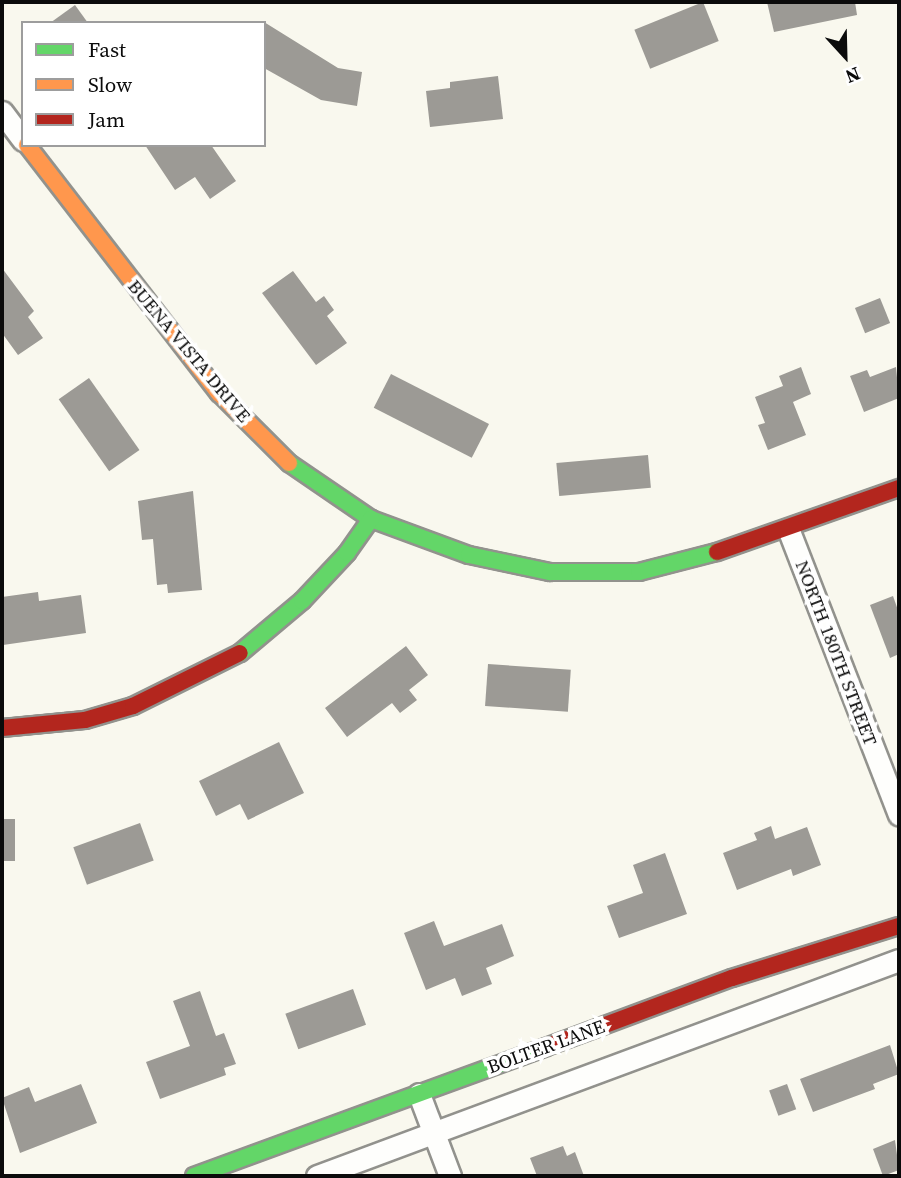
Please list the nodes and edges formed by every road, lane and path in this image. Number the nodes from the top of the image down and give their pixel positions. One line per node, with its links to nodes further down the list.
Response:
1 (2, 112): 2 (street)
2 (21, 137)
3 (29, 147): 5 (street, BUENA VISTA DRIVE)
4 (899, 488): 6 (street, BUENA VISTA DRIVE)
5 (371, 519): 6 (street, BUENA VISTA DRIVE); 7 (street)
6 (789, 531): 8 (street, NORTH 180TH STREET)
7 (2, 728)
8 (899, 814)
9 (899, 926): 11 (street, BOLTER LANE)
10 (899, 960): 12 (street)
11 (418, 1094): 12 (street); 13 (street, BOLTER LANE)
12 (435, 1134): 14 (street); 15 (street)
13 (194, 1176)
14 (317, 1176)
15 (450, 1176)

